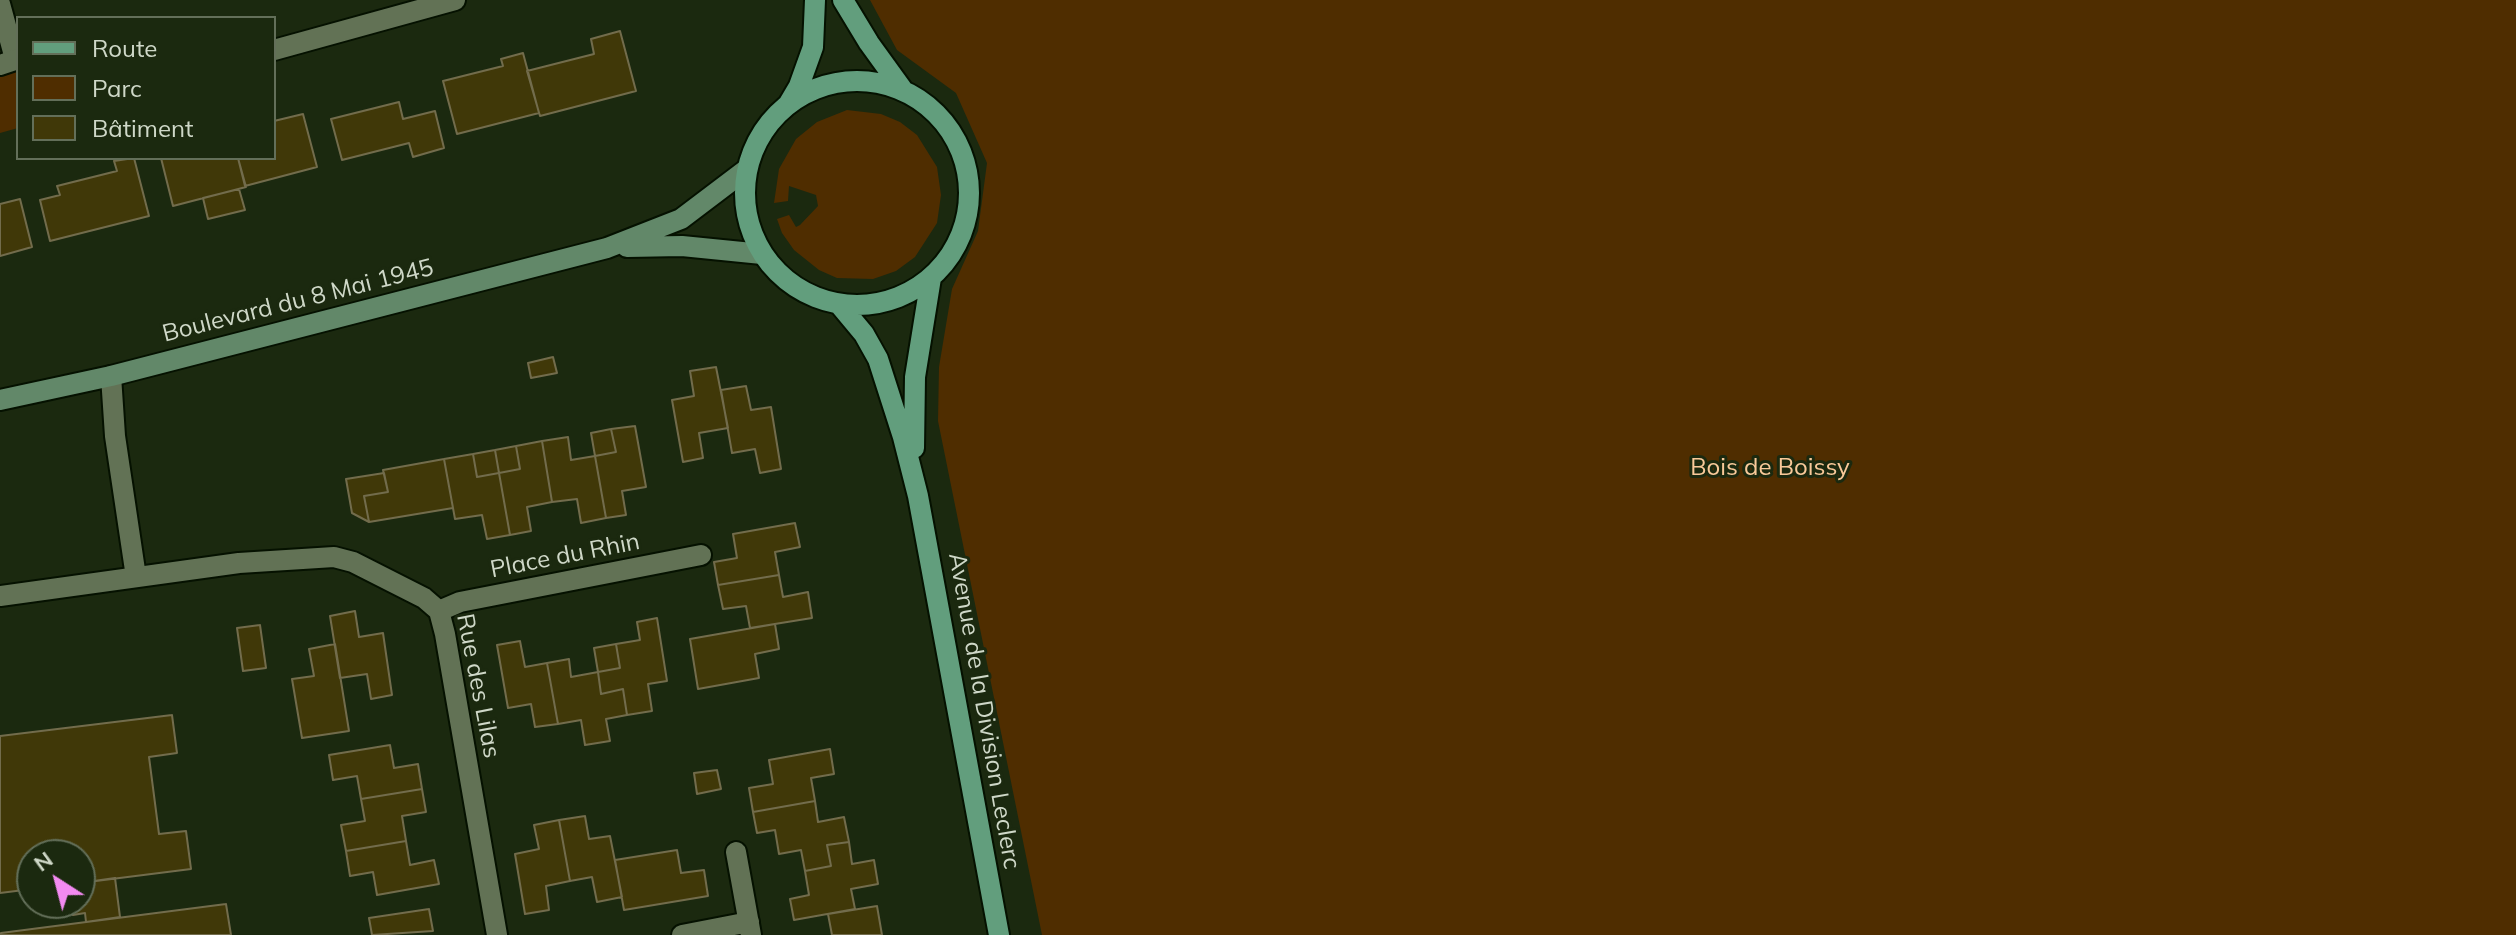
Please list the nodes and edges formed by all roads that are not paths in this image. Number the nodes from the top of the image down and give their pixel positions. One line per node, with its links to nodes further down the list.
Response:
1 (455, 0): 5 (street)
2 (815, 0): 8 (main road)
3 (843, 0): 7 (main road)
4 (0, 4): 6 (street)
5 (276, 49)
6 (11, 61)
7 (903, 90): 8 (main road); 12 (main road)
8 (789, 103): 9 (main road)
9 (747, 169): 10 (street, Boulevard du 8 Mai 1945); 11 (main road)
10 (607, 248): 11 (street, Boulevard du 8 Mai 1945); 14 (street, Boulevard du 8 Mai 1945)
11 (762, 254): 13 (main road)
12 (931, 278): 13 (main road); 16 (main road, Avenue de la Division Leclerc)
13 (839, 304): 16 (main road, Avenue de la Division Leclerc)
14 (111, 376): 15 (street, Boulevard du 8 Mai 1945); 18 (street)
15 (0, 400)
16 (918, 496): 25 (main road, Avenue de la Division Leclerc)
17 (701, 555): 20 (street, Place du Rhin)
18 (136, 577): 19 (street, Rue des Lilas); 20 (street, Rue des Lilas)
19 (0, 596)
20 (439, 611): 23 (street, Rue des Lilas)
21 (736, 852): 22 (street)
22 (750, 929): 24 (street)
23 (497, 935)
24 (682, 935)
25 (999, 935)

